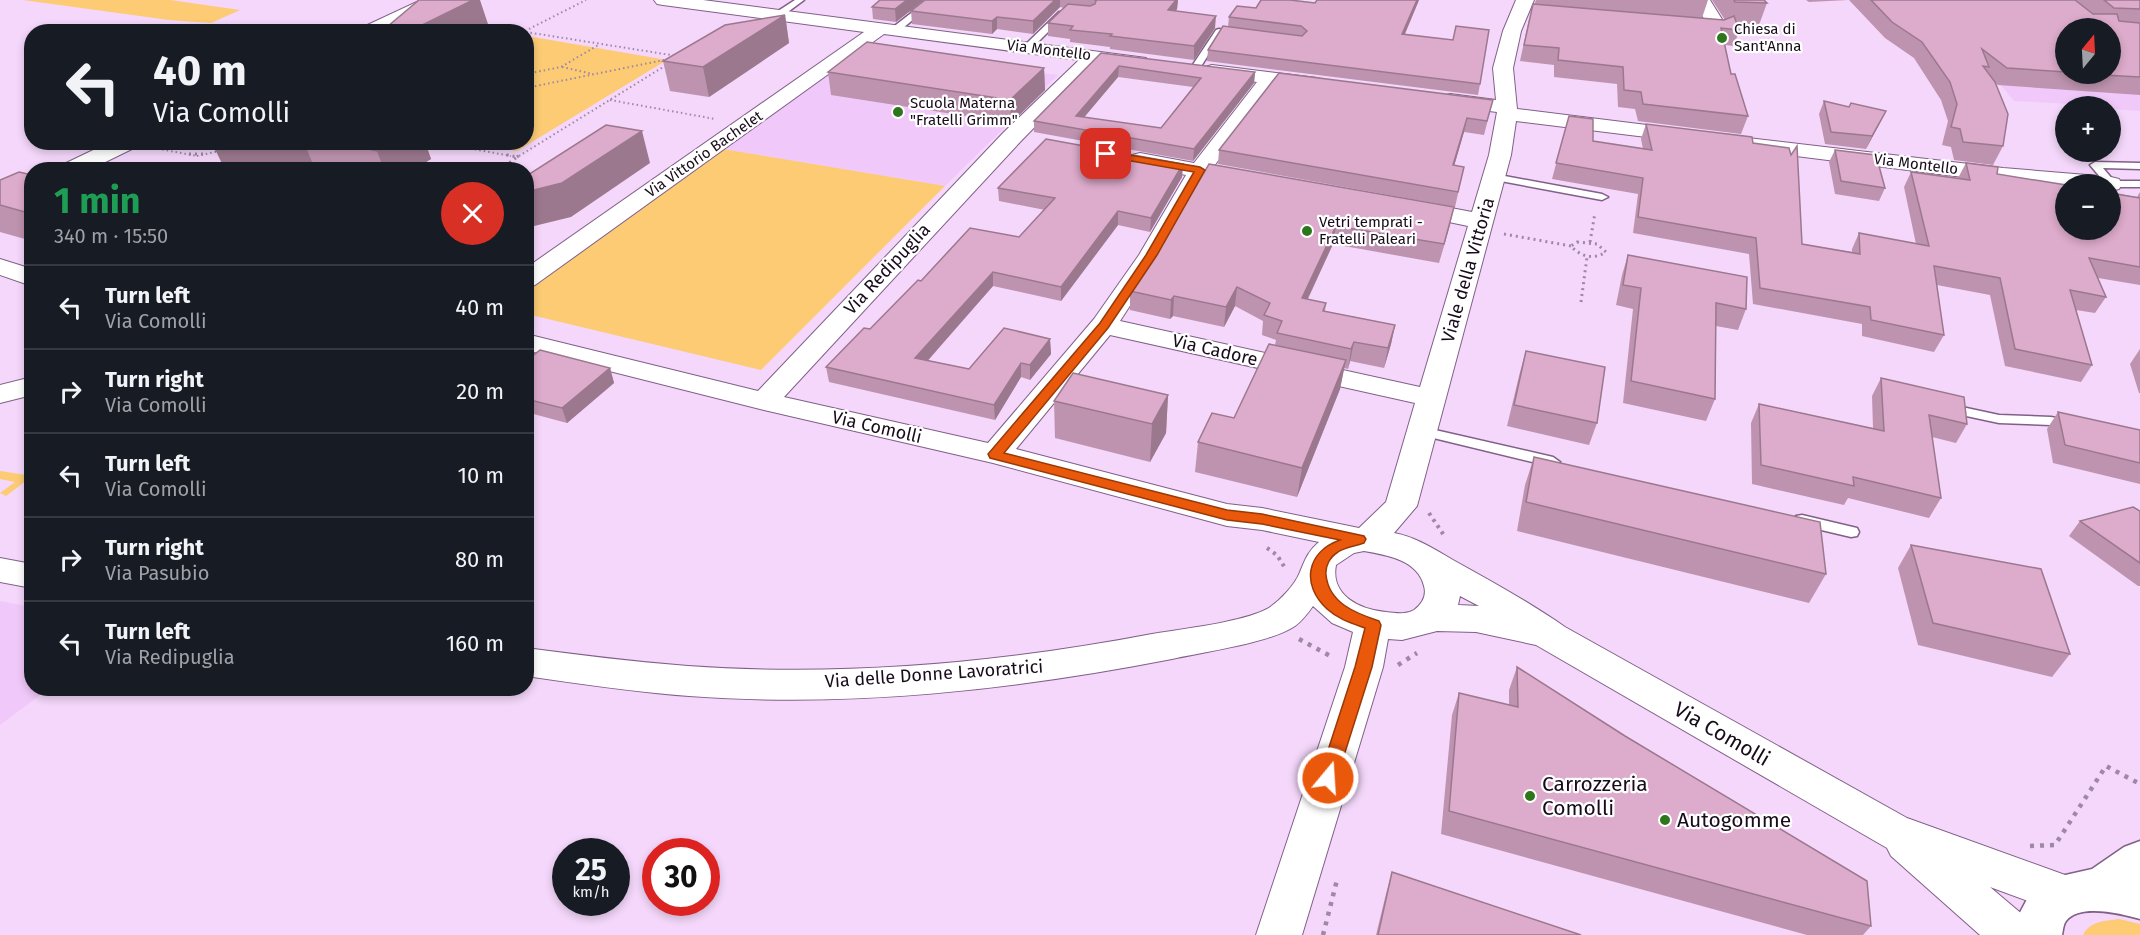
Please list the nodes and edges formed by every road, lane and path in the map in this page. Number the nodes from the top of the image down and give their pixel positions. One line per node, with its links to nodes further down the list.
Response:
1 (435, 0): 11 (street)
2 (586, 0): 13 (path)
3 (663, 0): 10 (street, Via Montello)
4 (800, 0): 10 (lane)
5 (933, 0): 14 (lane)
6 (1699, 1): 12 (street)
7 (1523, 5): 9 (street); 30 (street, Viale della Vittoria)
8 (1073, 12): 18 (lane)
9 (1544, 13)
10 (778, 15): 14 (street, Via Montello)
11 (384, 24)
12 (1672, 24)
13 (534, 28)
14 (888, 29): 18 (street, Via Montello); 31 (street, Via Vittorio Bachelet)
15 (534, 33): 17 (path)
16 (1254, 36): 22 (lane)
17 (601, 44): 20 (path); 21 (path)
18 (1028, 47): 19 (street, Via Montello)
19 (1094, 56): 22 (street, Via Montello); 68 (street, Via Redipuglia)
20 (679, 57): 24 (path); 29 (path)
21 (561, 67): 23 (path); 24 (path)
22 (1195, 69): 25 (street, Via Montello)
23 (534, 72)
24 (595, 74): 26 (path)
25 (1270, 79): 27 (street, Via Montello); 45 (street)
26 (534, 86)
27 (1339, 87)
28 (1430, 98): 30 (street)
29 (609, 100): 31 (path); 34 (path)
30 (1507, 110): 32 (street); 47 (street, Viale della Vittoria)
31 (746, 124): 60 (street, Via Vittorio Bachelet)
32 (1706, 138)
33 (1729, 141): 48 (street, Via Montello)
34 (534, 146)
35 (113, 150): 42 (street)
36 (165, 150): 37 (path)
37 (224, 150)
38 (479, 150): 41 (path)
39 (528, 150): 41 (path)
40 (1118, 156): 45 (street)
41 (517, 157): 43 (path)
42 (87, 162)
43 (510, 162)
44 (2140, 166): 46 (lane)
45 (1200, 170): 49 (street); 63 (street)
46 (2103, 174)
47 (1494, 177): 52 (lane); 55 (street, Viale della Vittoria)
48 (2055, 179)
49 (1268, 182)
50 (2121, 184): 51 (lane, Via Montello)
51 (2140, 184)
52 (1602, 197)
53 (1394, 205): 55 (street)
54 (1596, 210): 56 (path)
55 (1491, 227): 57 (path); 67 (street, Viale della Vittoria)
56 (1590, 242): 57 (path); 58 (path)
57 (1571, 246): 58 (path)
58 (1587, 257): 62 (path)
59 (0, 267): 61 (street)
60 (534, 274)
61 (24, 275)
62 (1581, 302)
63 (1104, 325): 67 (street, Via Cadore); 72 (street)
64 (534, 344): 68 (street, Via Comolli)
65 (24, 388): 66 (street)
66 (0, 394)
67 (1432, 398): 71 (street, Viale della Vittoria)
68 (764, 401): 72 (street, Via Comolli)
69 (1934, 405): 70 (lane)
70 (2084, 428)
71 (1422, 431): 73 (lane); 74 (street, Viale della Vittoria)
72 (995, 454): 75 (street, Via Comolli)
73 (1563, 464)
74 (1416, 504): 78 (street, Viale della Vittoria); 80 (street); 80 (path)
75 (1227, 515): 78 (street, Via Comolli); 82 (street, Via Comolli)
76 (1782, 515): 77 (lane)
77 (1851, 532)
78 (1364, 539): 80 (street, Via Comolli); 82 (street, Via Comolli)
79 (1263, 546): 82 (path)
80 (1432, 552): 86 (street); 87 (street, Via Comolli)
81 (0, 570): 83 (street)
82 (1307, 572): 84 (street, Via Comolli); 85 (street)
83 (24, 574)
84 (1361, 621): 85 (street, Via delle Donne Lavoratrici); 86 (street, Via Comolli); 97 (street)
85 (1287, 624): 88 (path); 89 (street, Via delle Donne Lavoratrici)
86 (1427, 633): 87 (street, Via Comolli); 90 (path)
87 (1551, 637): 92 (street, Via Comolli)
88 (1337, 659)
89 (534, 663)
90 (1393, 669)
91 (2140, 784): 93 (path)
92 (1892, 831): 96 (street, Via Comolli); 99 (street, Via Comolli)
93 (2020, 846)
94 (2140, 861): 96 (main road)
95 (1337, 878): 98 (path)
96 (2101, 894): 100 (main road)
97 (1279, 935)
98 (1323, 935)
99 (2013, 935)
100 (2038, 935)

